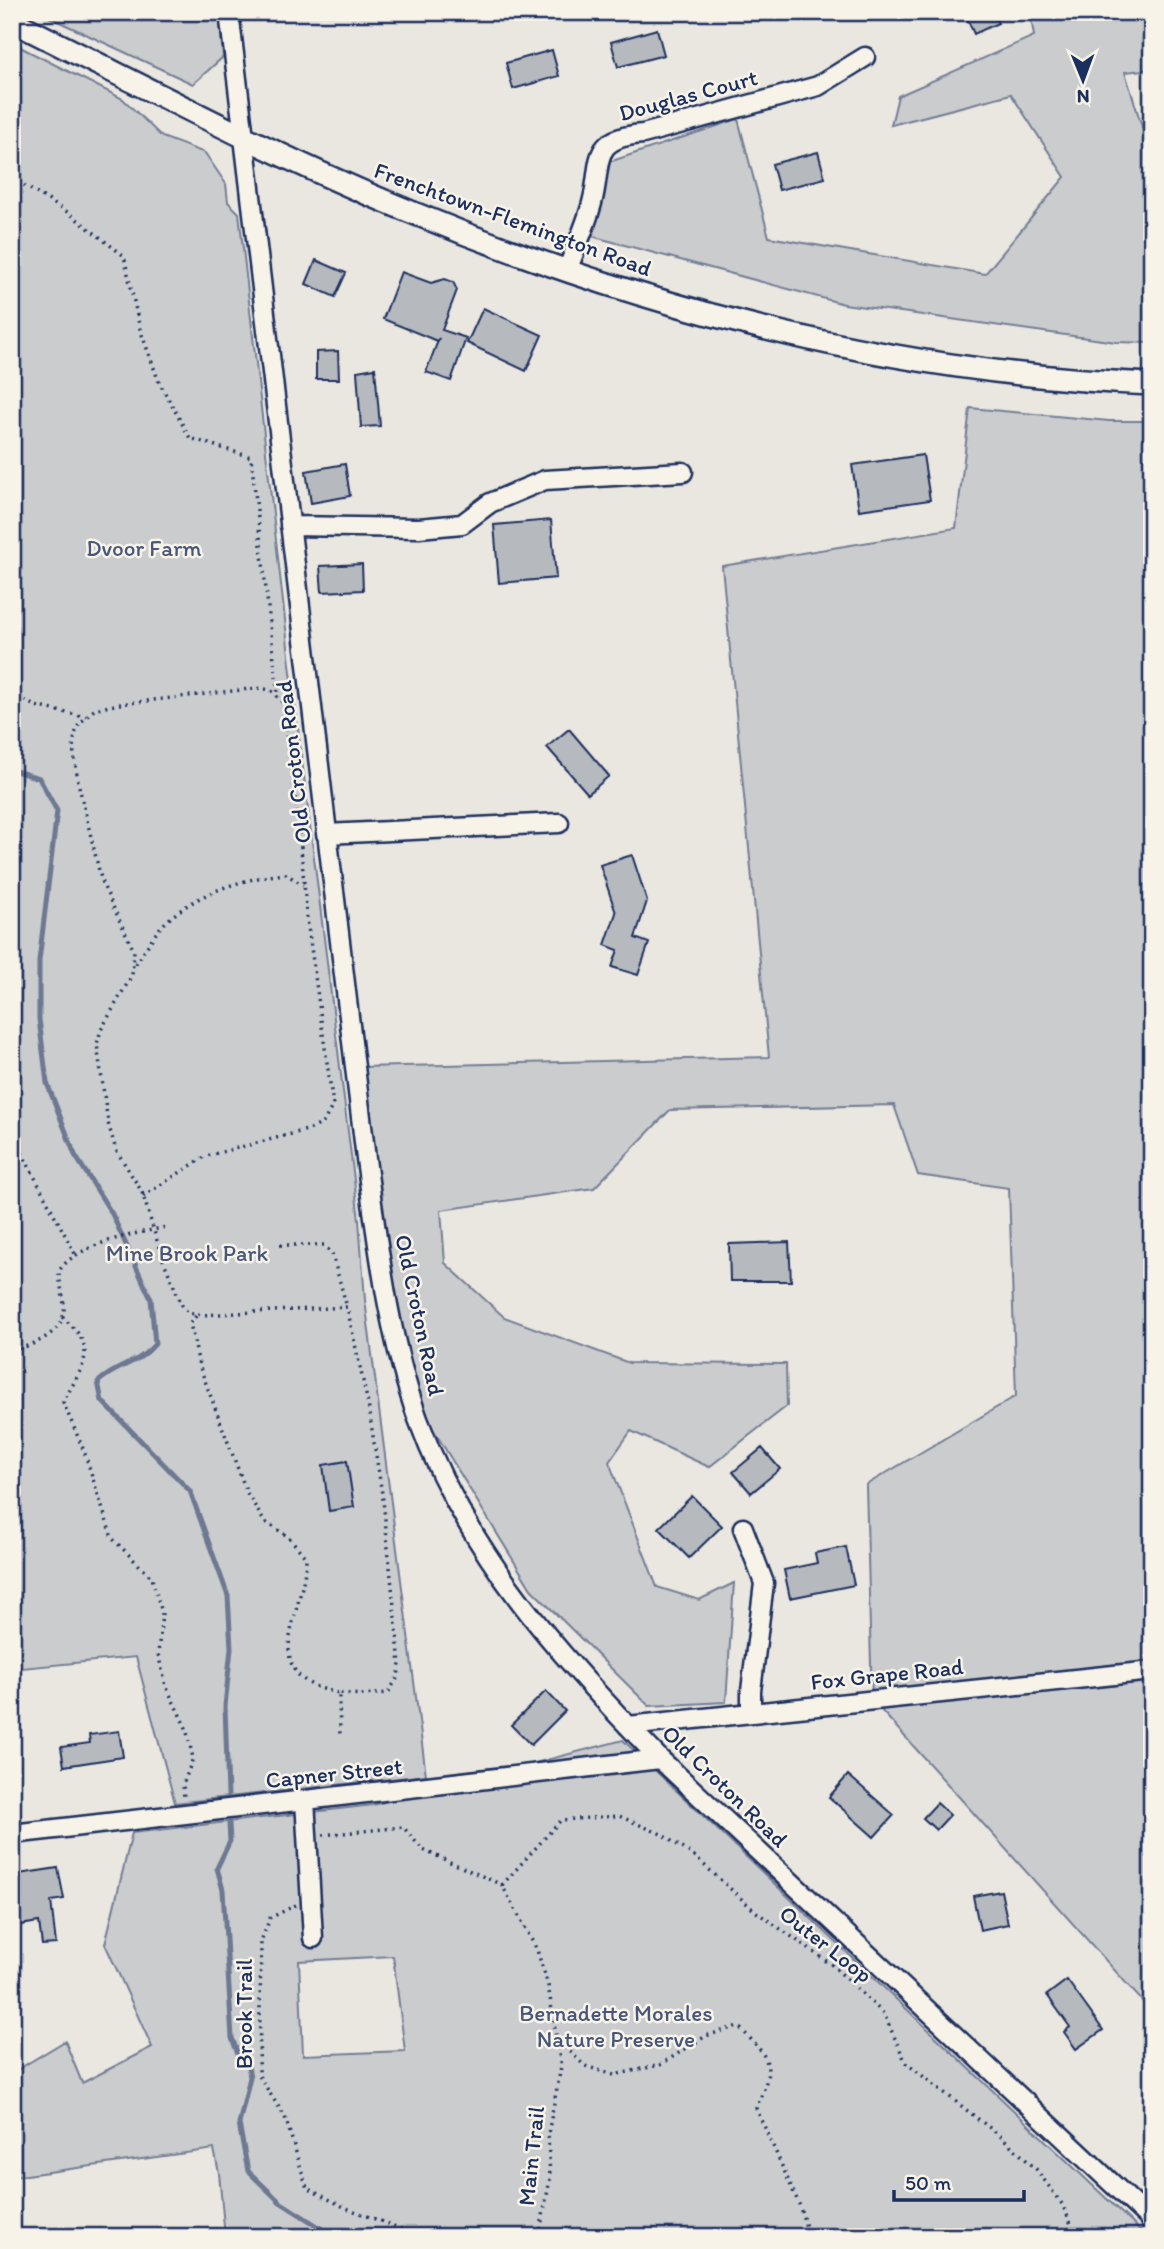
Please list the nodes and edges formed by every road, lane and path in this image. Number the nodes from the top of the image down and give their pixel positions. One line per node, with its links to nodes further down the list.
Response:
1 (229, 12): 4 (street, Old Croton Road)
2 (12, 21): 4 (main road, Frenchtown-Flemington Road)
3 (865, 57): 6 (street, Douglas Court)
4 (243, 134): 6 (main road, Frenchtown-Flemington Road); 9 (street, Old Croton Road)
5 (12, 178): 11 (path)
6 (566, 271): 7 (main road, Frenchtown-Flemington Road)
7 (1152, 383)
8 (683, 472): 9 (street)
9 (289, 526): 14 (street, Old Croton Road)
10 (12, 694): 12 (path)
11 (278, 696): 12 (path); 15 (path)
12 (86, 718): 16 (path)
13 (559, 823): 14 (street)
14 (326, 834): 31 (street, Old Croton Road)
15 (303, 885): 16 (path); 18 (path)
16 (135, 966): 18 (path)
17 (12, 1134): 22 (path)
18 (143, 1196): 20 (path)
19 (166, 1227): 20 (path)
20 (155, 1230): 22 (path); 24 (path)
21 (280, 1245): 23 (path)
22 (75, 1254): 25 (path)
23 (347, 1307): 24 (path); 29 (path)
24 (201, 1315): 29 (path)
25 (62, 1317): 26 (path); 35 (path)
26 (12, 1350)
27 (743, 1528): 30 (street)
28 (1152, 1671): 30 (street, Fox Grape Road)
29 (339, 1693): 32 (path)
30 (751, 1713): 31 (street, Fox Grape Road)
31 (628, 1726): 33 (street, Old Croton Road)
32 (340, 1738)
33 (660, 1759): 34 (street, Capner Street); 42 (street, Old Croton Road)
34 (305, 1800): 35 (street, Capner Street); 37 (street)
35 (184, 1814): 36 (street, Capner Street)
36 (12, 1834)
37 (307, 1837): 38 (path); 39 (street)
38 (502, 1885): 41 (path, Main Trail); 46 (path, Outer Loop)
39 (311, 1898): 40 (street); 43 (path, Brook Trail)
40 (313, 1938)
41 (558, 2040): 44 (path, Main Trail); 45 (path)
42 (1152, 2221)
43 (422, 2237)
44 (539, 2237)
45 (809, 2237)
46 (1077, 2237)

